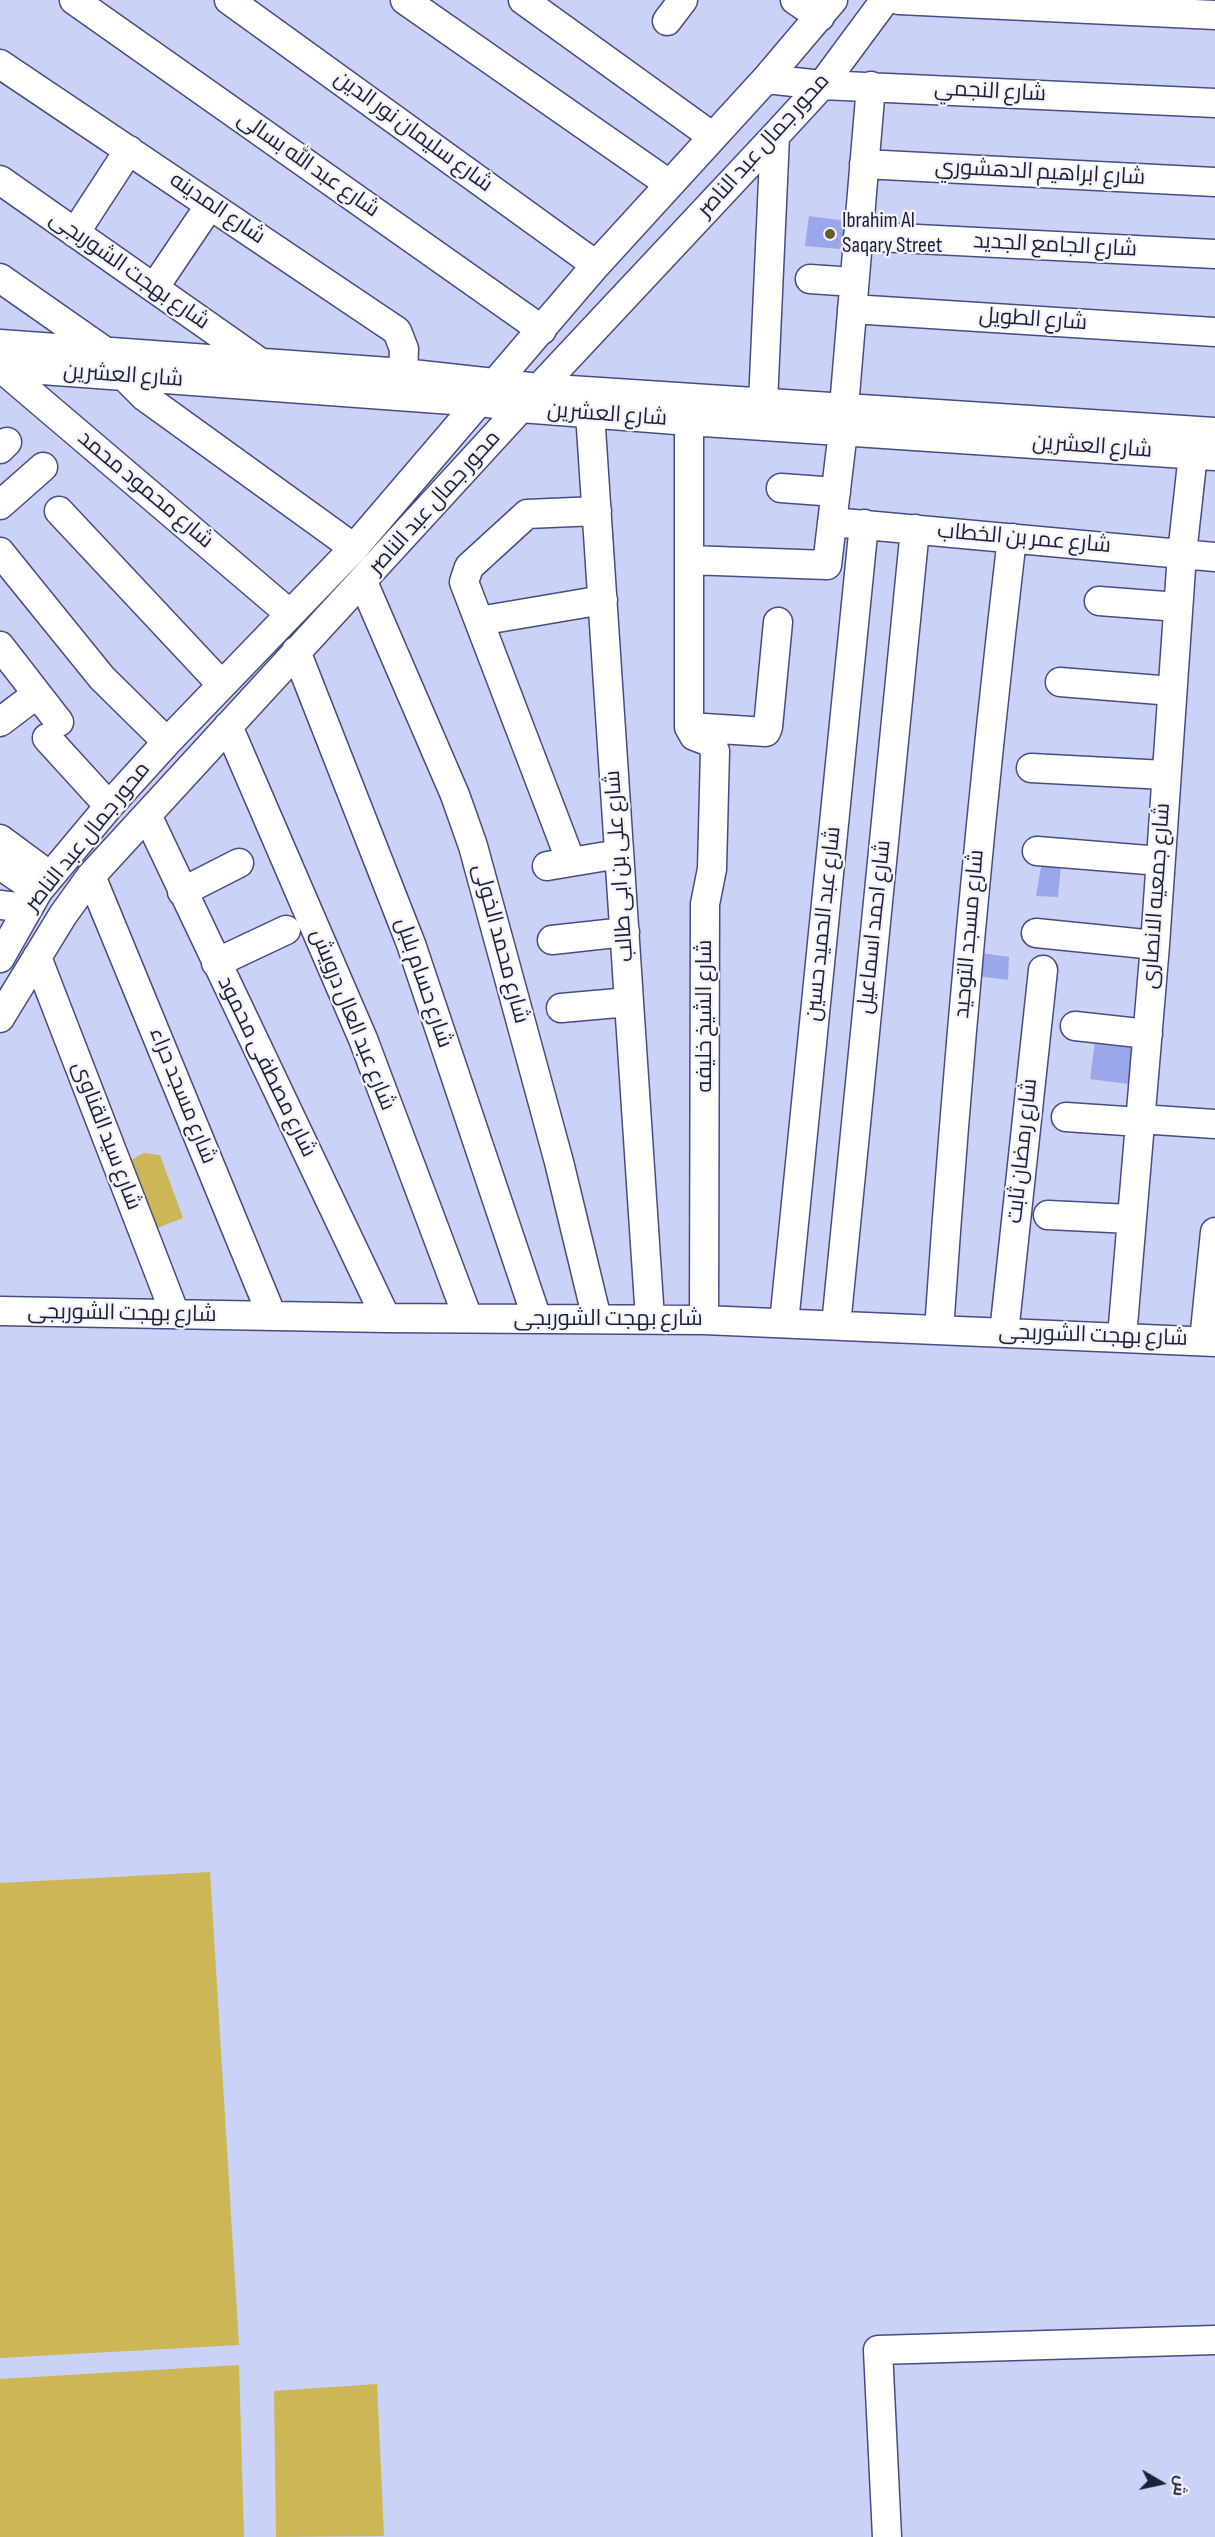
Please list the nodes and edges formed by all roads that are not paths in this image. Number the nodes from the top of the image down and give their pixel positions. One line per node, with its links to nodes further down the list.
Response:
1 (74, 0): 33 (street, شارع عبد الله بسالى)
2 (229, 0): 28 (street, شارع سليمان نور الدين)
3 (405, 0): 23 (street)
4 (523, 0): 18 (street)
5 (795, 0): 10 (street)
6 (885, 0): 14 (street, محور جمال عبد الناصر)
7 (899, 0): 8 (street)
8 (1073, 4): 9 (street)
9 (1167, 6): 11 (street)
10 (827, 8): 13 (street, محور جمال عبد الناصر)
11 (1215, 15)
12 (5, 77): 19 (street, شارع المدينه)
13 (766, 79): 14 (street, شارع النجمي); 18 (street, محور جمال عبد الناصر)
14 (822, 84): 15 (street, شارع النجمي); 17 (street, محور جمال عبد الناصر)
15 (871, 86): 16 (street, شارع النجمي); 20 (street)
16 (1215, 103)
17 (775, 136): 42 (street, محور جمال عبد الناصر); 43 (street)
18 (713, 137): 23 (street, محور جمال عبد الناصر)
19 (129, 150): 24 (street, شارع المدينه); 25 (street)
20 (864, 164): 22 (street, شارع ابراهيم الدهشوري); 26 (street)
21 (0, 180): 25 (street, شارع بهجت الشوربجى)
22 (1215, 182)
23 (669, 184): 28 (street, محور جمال عبد الناصر)
24 (210, 205): 31 (street); 39 (street, شارع المدينه)
25 (75, 233): 31 (street, شارع بهجت الشوربجى)
26 (858, 236): 27 (street, شارع الجامع الجديد); 32 (street)
27 (1215, 254)
28 (596, 265): 33 (street, محور جمال عبد الناصر)
29 (0, 278): 36 (street)
30 (810, 279): 32 (street, شارع الطويل)
31 (154, 288): 37 (street, شارع بهجت الشوربجى)
32 (853, 295): 34 (street, شارع الطويل); 45 (street)
33 (542, 330): 41 (street, محور جمال عبد الناصر)
34 (1215, 332)
35 (0, 344): 36 (street, شارع العشرين)
36 (103, 350): 37 (street, شارع العشرين)
37 (258, 361): 39 (street, شارع العشرين)
38 (0, 367): 40 (street, شارع العشرين); 68 (street, شارع محمود محمد)
39 (403, 373): 41 (street, شارع العشرين)
40 (124, 377): 41 (street, شارع العشرين); 59 (street)
41 (488, 392): 42 (street, شارع العشرين); 59 (street, محور جمال عبد الناصر)
42 (530, 398): 43 (street, شارع العشرين); 44 (street, شارع العشرين); 64 (street, محور جمال عبد الناصر)
43 (763, 403): 45 (street, شارع العشرين)
44 (591, 413): 46 (street, شارع العشرين); 54 (street, شارع على بن ابى طالب)
45 (843, 419): 46 (street, شارع العشرين); 47 (street, شارع العشرين); 48 (street, شارع العشرين); 51 (street)
46 (689, 421): 63 (street)
47 (1215, 432)
48 (1204, 455): 61 (street, شارع جمعيه الانصارى)
49 (43, 467): 52 (street)
50 (781, 488): 51 (street)
51 (836, 492): 55 (street)
52 (0, 505)
53 (59, 511): 74 (street)
54 (597, 511): 65 (street, شارع على بن ابى طالب); 69 (street)
55 (832, 522): 56 (street, شارع عمر بن الخطاب); 63 (street)
56 (864, 524): 57 (street, شارع عمر بن الخطاب); 123 (street, شارع عبد الحميد حسين)
57 (915, 529): 58 (street, شارع عمر بن الخطاب); 124 (street, شارع احمد اسماعيل)
58 (1012, 538): 61 (street, شارع عمر بن الخطاب); 125 (street, شارع مسجد التوحيد)
59 (354, 548): 68 (street, محور جمال عبد الناصر)
60 (0, 552): 80 (street)
61 (1182, 554): 62 (street, شارع عمر بن الخطاب); 67 (street, شارع جمعيه الانصارى)
62 (1215, 556)
63 (689, 560): 79 (street)
64 (363, 582): 72 (street, محور جمال عبد الناصر); 120 (street, شارع محمد الخولى)
65 (603, 600): 69 (street); 87 (street, شارع على بن ابى طالب)
66 (1099, 601): 67 (street)
67 (1178, 607): 75 (street, شارع جمعيه الانصارى)
68 (290, 614): 74 (street, محور جمال عبد الناصر)
69 (479, 621): 87 (street)
70 (778, 622): 79 (street)
71 (0, 646): 76 (street)
72 (296, 651): 78 (street, محور جمال عبد الناصر); 119 (street, شارع حسام بلبل)
73 (1060, 682): 75 (street)
74 (222, 685): 80 (street, محور جمال عبد الناصر)
75 (1172, 691): 82 (street, شارع جمعيه الانصارى)
76 (37, 694): 77 (street); 83 (street)
77 (0, 722)
78 (228, 726): 84 (street, محور جمال عبد الناصر); 118 (street, شارع عبد العال درويش)
79 (689, 727): 122 (street, شارع الشيخ خليفه)
80 (167, 742): 83 (street, محور جمال عبد الناصر)
81 (1031, 768): 82 (street)
82 (1165, 775): 88 (street, شارع جمعيه الانصارى)
83 (110, 806): 93 (street, محور جمال عبد الناصر)
84 (147, 815): 91 (street, محور جمال عبد الناصر); 92 (street, شارع مصطفى محمود)
85 (0, 839): 93 (street)
86 (1037, 850): 88 (street)
87 (619, 854): 95 (street, شارع على بن ابى طالب)
88 (1160, 861): 98 (street, شارع جمعيه الانصارى)
89 (239, 863): 92 (street)
90 (0, 865): 93 (street)
91 (91, 876): 99 (street, محور جمال عبد الناصر); 116 (street, شارع مسجد حراء)
92 (182, 892): 101 (street, شارع مصطفى محمود)
93 (29, 895): 100 (street, محور جمال عبد الناصر)
94 (286, 930): 101 (street)
95 (625, 932): 97 (street); 103 (street, شارع على بن ابى طالب)
96 (1036, 933): 98 (street)
97 (552, 940)
98 (1155, 945): 107 (street, شارع جمعيه الانصارى)
99 (37, 957): 105 (street, محور جمال عبد الناصر); 115 (street, شارع سيد القناوى)
100 (0, 958)
101 (216, 963): 117 (street, شارع مصطفى محمود)
102 (1043, 970): 126 (street, شارع رمضان ثابت)
103 (629, 1002): 104 (street); 121 (street, شارع على بن ابى طالب)
104 (561, 1008)
105 (0, 1018)
106 (1076, 1026): 107 (street)
107 (1148, 1034): 109 (street, شارع جمعيه الانصارى)
108 (1066, 1117): 109 (street)
109 (1140, 1120): 110 (street); 112 (street, شارع جمعيه الانصارى)
110 (1215, 1124)
111 (1048, 1215): 112 (street)
112 (1131, 1219): 127 (street, شارع جمعيه الانصارى)
113 (1215, 1232): 128 (street)
114 (0, 1311): 115 (street, شارع بهجت الشوربجى)
115 (175, 1314): 116 (street, شارع بهجت الشوربجى)
116 (272, 1316): 117 (street, شارع بهجت الشوربجى)
117 (386, 1318): 118 (street, شارع بهجت الشوربجى)
118 (468, 1318): 119 (street, شارع بهجت الشوربجى)
119 (537, 1319): 120 (street, شارع بهجت الشوربجى)
120 (597, 1319): 121 (street, شارع بهجت الشوربجى)
121 (650, 1319): 122 (street, شارع بهجت الشوربجى)
122 (704, 1320): 123 (street, شارع بهجت الشوربجى)
123 (784, 1323): 124 (street, شارع بهجت الشوربجى)
124 (836, 1325): 125 (street, شارع بهجت الشوربجى)
125 (939, 1330): 126 (street, شارع بهجت الشوربجى)
126 (1004, 1333): 127 (street, شارع بهجت الشوربجى)
127 (1122, 1337): 128 (street, شارع بهجت الشوربجى)
128 (1210, 1341)
129 (1215, 2340): 130 (street)
130 (887, 2537)

